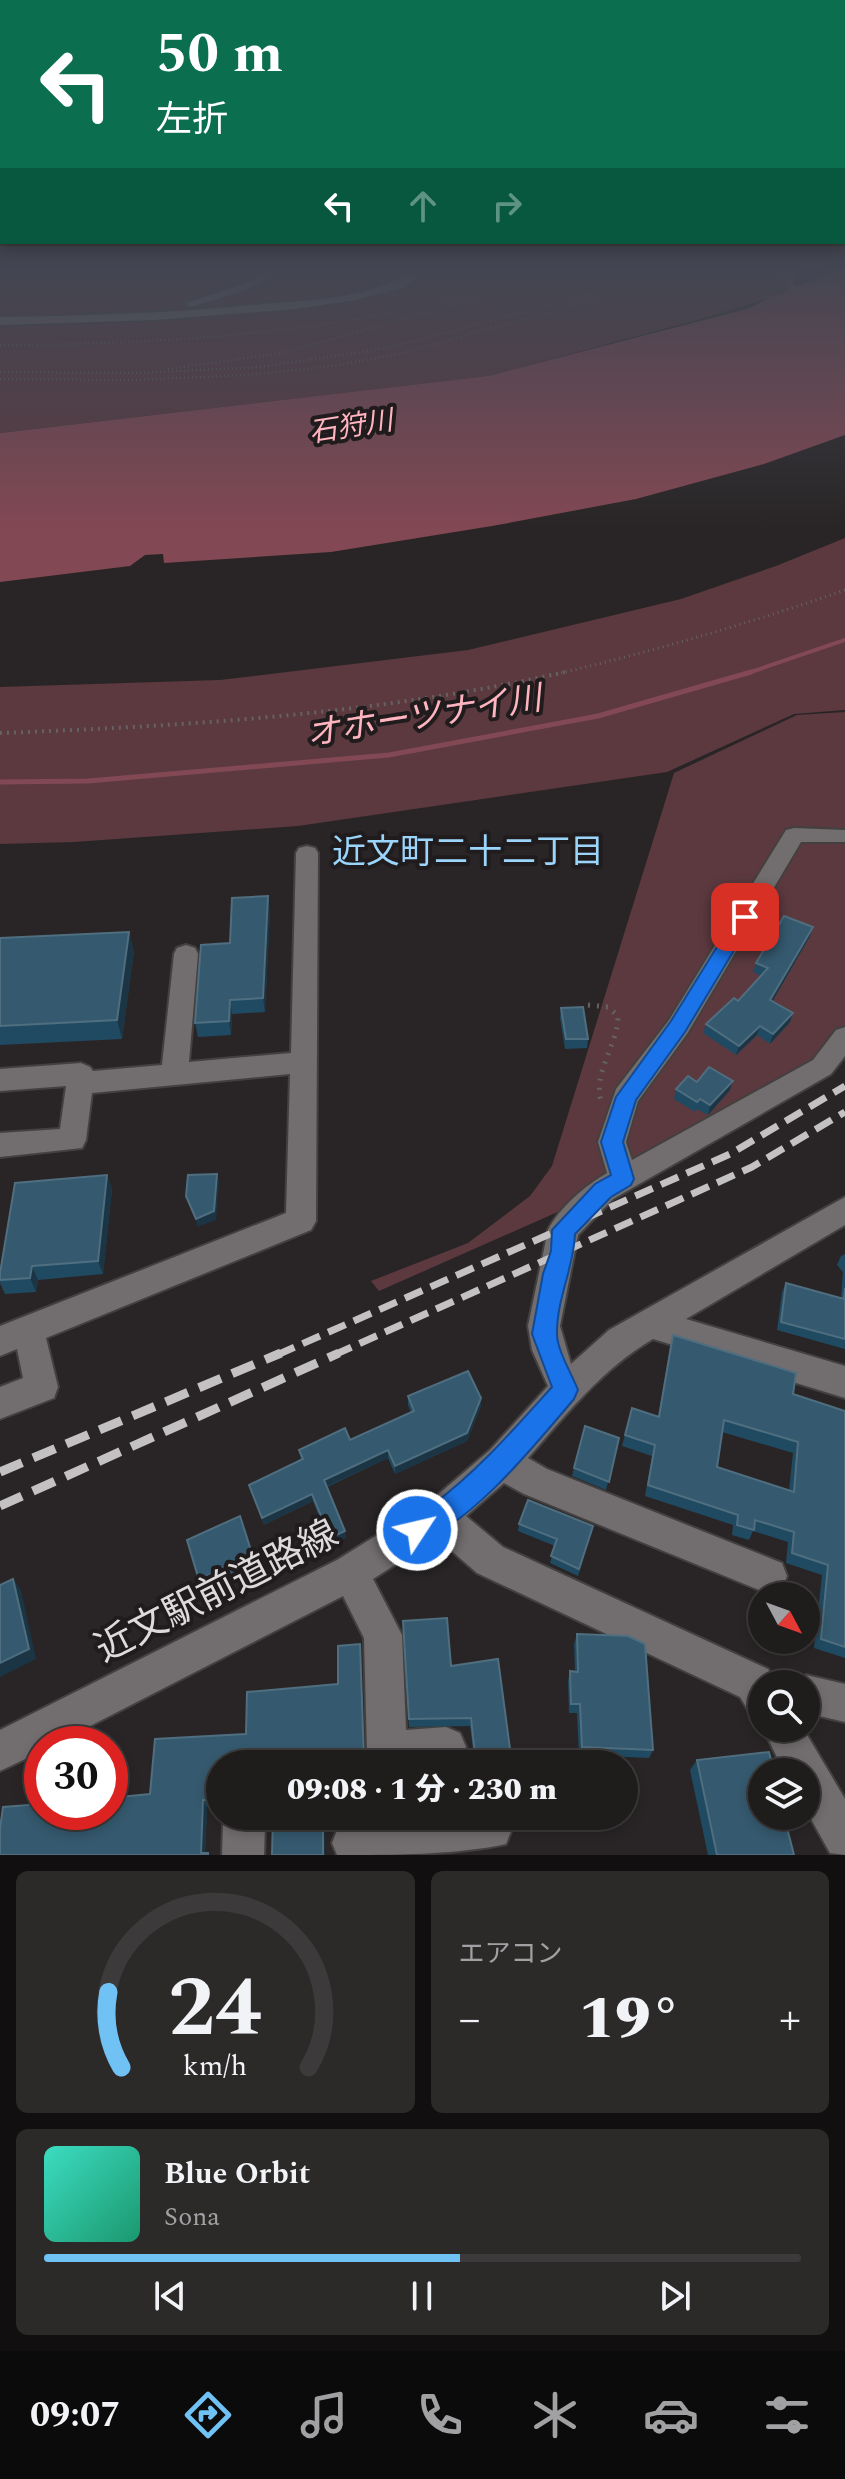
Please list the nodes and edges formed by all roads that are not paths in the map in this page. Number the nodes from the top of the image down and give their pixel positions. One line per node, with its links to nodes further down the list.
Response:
1 (839, 836): 10 (street)
2 (307, 853): 5 (street)
3 (186, 954): 6 (street)
4 (845, 1037): 10 (street)
5 (304, 1062): 6 (street); 13 (street)
6 (174, 1075): 8 (street)
7 (0, 1080): 8 (street)
8 (80, 1083): 9 (street)
9 (0, 1145)
10 (623, 1179): 15 (street)
11 (845, 1210): 12 (street, 近文駅前道路線)
12 (650, 1323): 14 (street); 15 (street, 近文駅前道路線)
13 (14, 1335): 16 (street)
14 (845, 1382)
15 (566, 1390): 17 (street, 近文駅前道路線)
16 (0, 1403)
17 (502, 1462): 18 (street, 近文駅前道路線); 20 (street)
18 (439, 1516): 19 (street, 近文駅前道路線); 21 (street)
19 (350, 1573): 25 (street); 26 (street, 近文駅前道路線)
20 (769, 1576)
21 (748, 1683)
22 (820, 1697): 23 (street)
23 (845, 1703)
24 (789, 1742): 28 (street)
25 (446, 1747)
26 (0, 1751)
27 (486, 1830): 30 (street)
28 (845, 1838)
29 (353, 1843): 30 (street)
30 (414, 1846)

